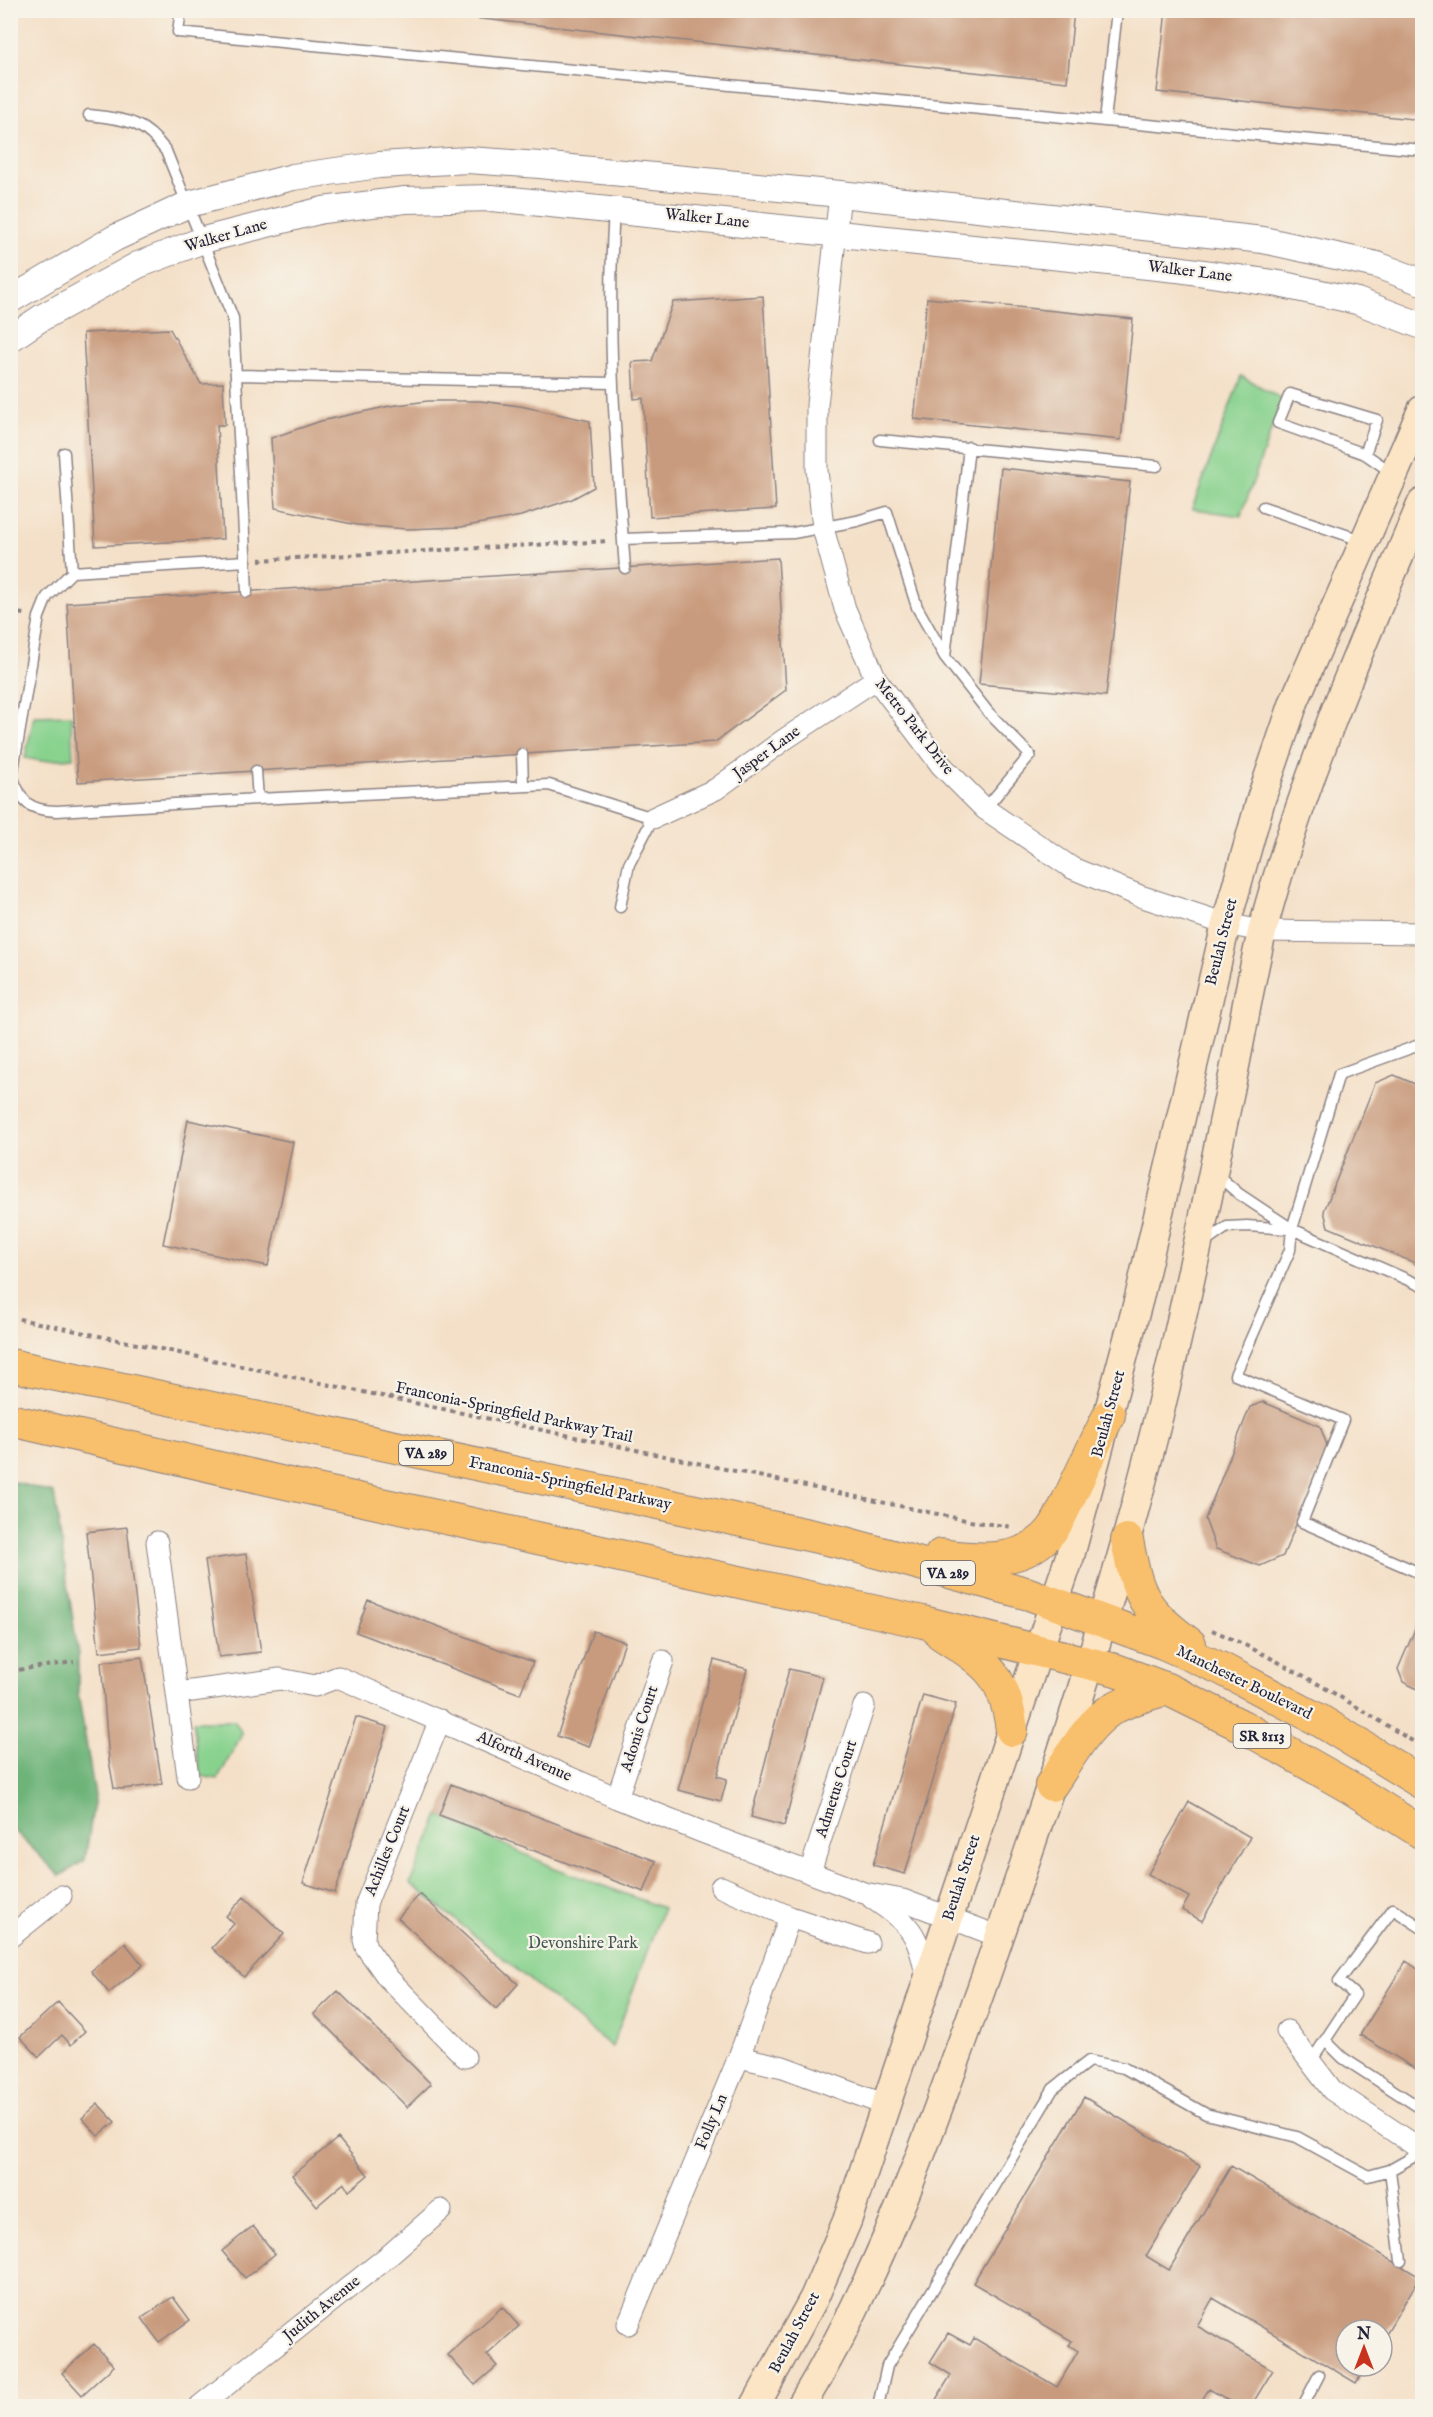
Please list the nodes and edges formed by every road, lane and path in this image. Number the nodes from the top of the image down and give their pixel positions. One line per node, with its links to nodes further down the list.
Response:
1 (181, 10): 4 (lane)
2 (1117, 10): 4 (lane)
3 (89, 115): 7 (lane)
4 (1105, 121): 5 (lane)
5 (1422, 150)
6 (840, 194): 7 (street); 9 (street, Metro Park Drive); 11 (street)
7 (189, 204): 10 (lane); 12 (street)
8 (614, 210): 9 (street, Walker Lane); 10 (street, Walker Lane); 16 (lane)
9 (836, 232): 13 (street, Walker Lane); 26 (street, Metro Park Drive)
10 (203, 240): 14 (street, Walker Lane); 15 (lane)
11 (1422, 282)
12 (10, 300)
13 (1422, 326)
14 (10, 339)
15 (237, 375): 16 (lane); 29 (lane)
16 (612, 383): 27 (lane)
17 (1422, 410): 23 (main road, Beulah Street)
18 (880, 440): 19 (lane)
19 (969, 447): 22 (lane); 33 (lane)
20 (64, 453): 31 (lane)
21 (1365, 454): 21 (lane); 23 (lane)
22 (1158, 466)
23 (1394, 474): 28 (main road, Beulah Street)
24 (1422, 503): 43 (main road)
25 (1263, 507): 28 (lane)
26 (823, 528): 27 (lane); 33 (lane); 34 (street, Metro Park Drive)
27 (623, 539): 29 (path); 30 (lane)
28 (1364, 541): 42 (main road, Beulah Street)
29 (246, 561): 31 (lane); 32 (lane)
30 (626, 568)
31 (72, 572): 38 (lane)
32 (247, 592)
33 (945, 657): 39 (lane)
34 (876, 679): 39 (street, Metro Park Drive); 40 (street, Jasper Lane)
35 (522, 754): 37 (lane)
36 (256, 771): 38 (lane)
37 (523, 785): 38 (lane); 40 (lane)
38 (258, 799)
39 (985, 809): 42 (street, Metro Park Drive)
40 (653, 818): 41 (lane)
41 (620, 907)
42 (1226, 924): 43 (street, Metro Park Drive); 52 (main road, Beulah Street)
43 (1263, 931): 44 (street, Metro Park Drive); 46 (main road)
44 (1422, 933)
45 (1422, 1044): 47 (lane)
46 (1213, 1171): 47 (lane); 48 (main road)
47 (1292, 1229): 48 (lane); 49 (lane); 58 (lane)
48 (1198, 1247): 55 (main road)
49 (1422, 1286)
50 (10, 1317): 54 (path, Franconia-Springfield Parkway Trail)
51 (10, 1365): 57 (main road, Franconia-Springfield Parkway / VA 289)
52 (1109, 1415): 57 (main road); 59 (main road, Beulah Street)
53 (10, 1420): 61 (main road)
54 (1013, 1526)
55 (1127, 1540): 60 (main road); 67 (main road)
56 (157, 1542): 70 (street)
57 (841, 1542): 59 (main road, Franconia-Springfield Parkway / VA 289)
58 (1422, 1574)
59 (1055, 1604): 60 (main road, Manchester Boulevard / SR 8113); 63 (main road, Beulah Street)
60 (1104, 1622): 66 (main road); 67 (main road, Manchester Boulevard / SR 8113)
61 (923, 1623): 63 (main road); 73 (main road)
62 (1210, 1629): 74 (path)
63 (1039, 1651): 66 (main road, SR 8113); 73 (main road, Beulah Street)
64 (663, 1661): 78 (street, Adonis Court)
65 (74, 1662): 68 (path)
66 (1090, 1664): 69 (main road, SR 8113); 77 (main road)
67 (1222, 1669): 76 (main road, Manchester Boulevard / SR 8113)
68 (10, 1671)
69 (1167, 1689): 77 (main road); 79 (main road, SR 8113)
70 (177, 1693): 72 (street, Alforth Avenue); 75 (street)
71 (864, 1707): 80 (street, Admetus Court)
72 (440, 1720): 78 (street, Alforth Avenue); 93 (street, Achilles Court)
73 (1012, 1730): 85 (main road, Beulah Street)
74 (1422, 1747)
75 (188, 1777)
76 (1422, 1783)
77 (1051, 1785): 87 (main road)
78 (617, 1798): 80 (street, Alforth Avenue)
79 (1422, 1833)
80 (810, 1872): 82 (street, Alforth Avenue)
81 (721, 1887): 84 (street)
82 (864, 1893): 85 (street, Alforth Avenue); 90 (street, Alforth Avenue)
83 (61, 1896): 88 (street)
84 (790, 1917): 89 (street); 94 (street, Folly Ln)
85 (949, 1918): 87 (street, Alforth Avenue); 90 (main road, Beulah Street)
86 (1422, 1928): 92 (lane)
87 (1000, 1936): 106 (main road)
88 (10, 1937)
89 (868, 1943)
90 (927, 1982): 96 (main road, Beulah Street)
91 (1287, 2031): 95 (street)
92 (1325, 2040): 95 (lane); 97 (lane)
93 (465, 2057)
94 (739, 2057): 96 (street); 102 (street, Folly Ln)
95 (1310, 2063): 98 (street)
96 (886, 2104): 105 (main road, Beulah Street)
97 (1422, 2109)
98 (1422, 2151): 99 (lane)
99 (1390, 2170): 101 (lane); 107 (lane)
100 (441, 2210): 104 (street, Judith Avenue)
101 (1401, 2261)
102 (628, 2324)
103 (1319, 2375): 108 (lane)
104 (200, 2406)
105 (755, 2406)
106 (801, 2406)
107 (878, 2406)
108 (1303, 2406)

